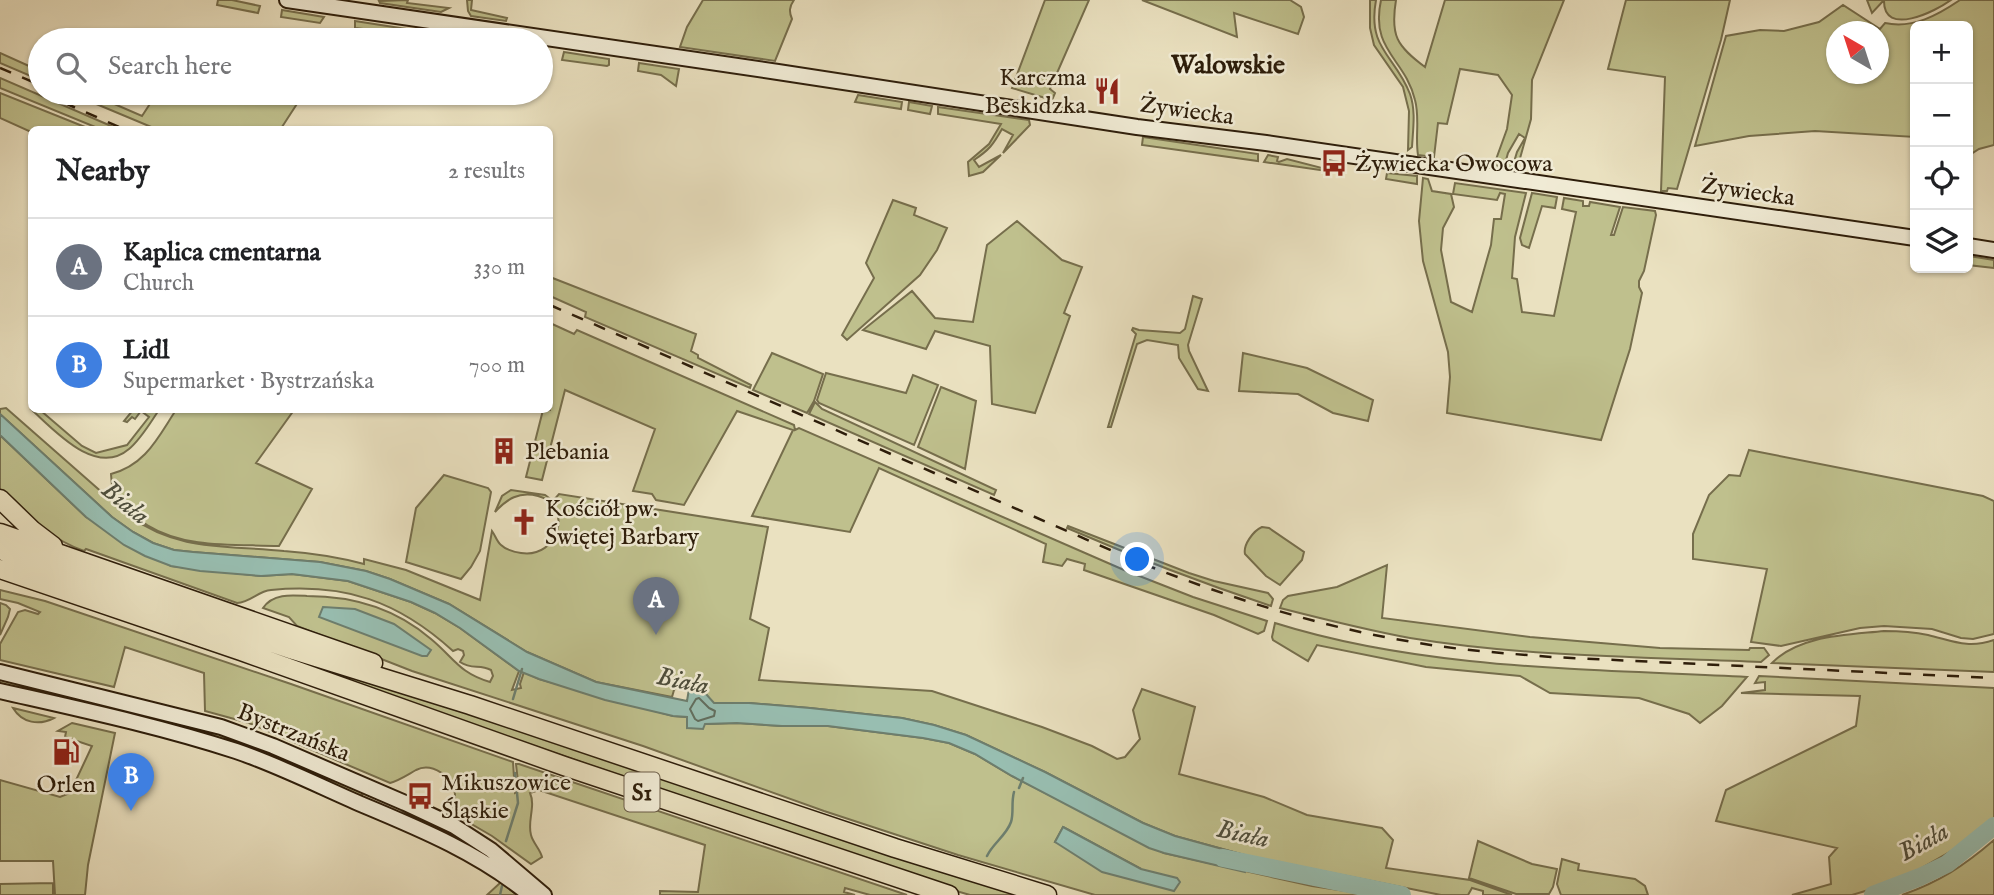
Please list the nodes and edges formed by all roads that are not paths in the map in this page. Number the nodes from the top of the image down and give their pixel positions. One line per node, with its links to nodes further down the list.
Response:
1 (287, 0): 2 (main road, Żywiecka)
2 (478, 28)
3 (553, 39): 4 (main road, Żywiecka)
4 (1910, 237)
5 (1973, 247): 6 (main road)
6 (1994, 250)
7 (0, 499): 10 (highway)
8 (0, 533): 10 (highway)
9 (0, 550): 16 (highway, S1)
10 (64, 555): 16 (highway)
11 (0, 569): 13 (highway, S1)
12 (0, 580): 13 (highway)
13 (86, 599): 19 (highway, S1)
14 (0, 672): 18 (main road, Bystrzańska)
15 (0, 691): 17 (main road, Bystrzańska)
16 (470, 705): 20 (highway, S1)
17 (530, 895)
18 (544, 895)
19 (949, 895)
20 (1047, 895)

